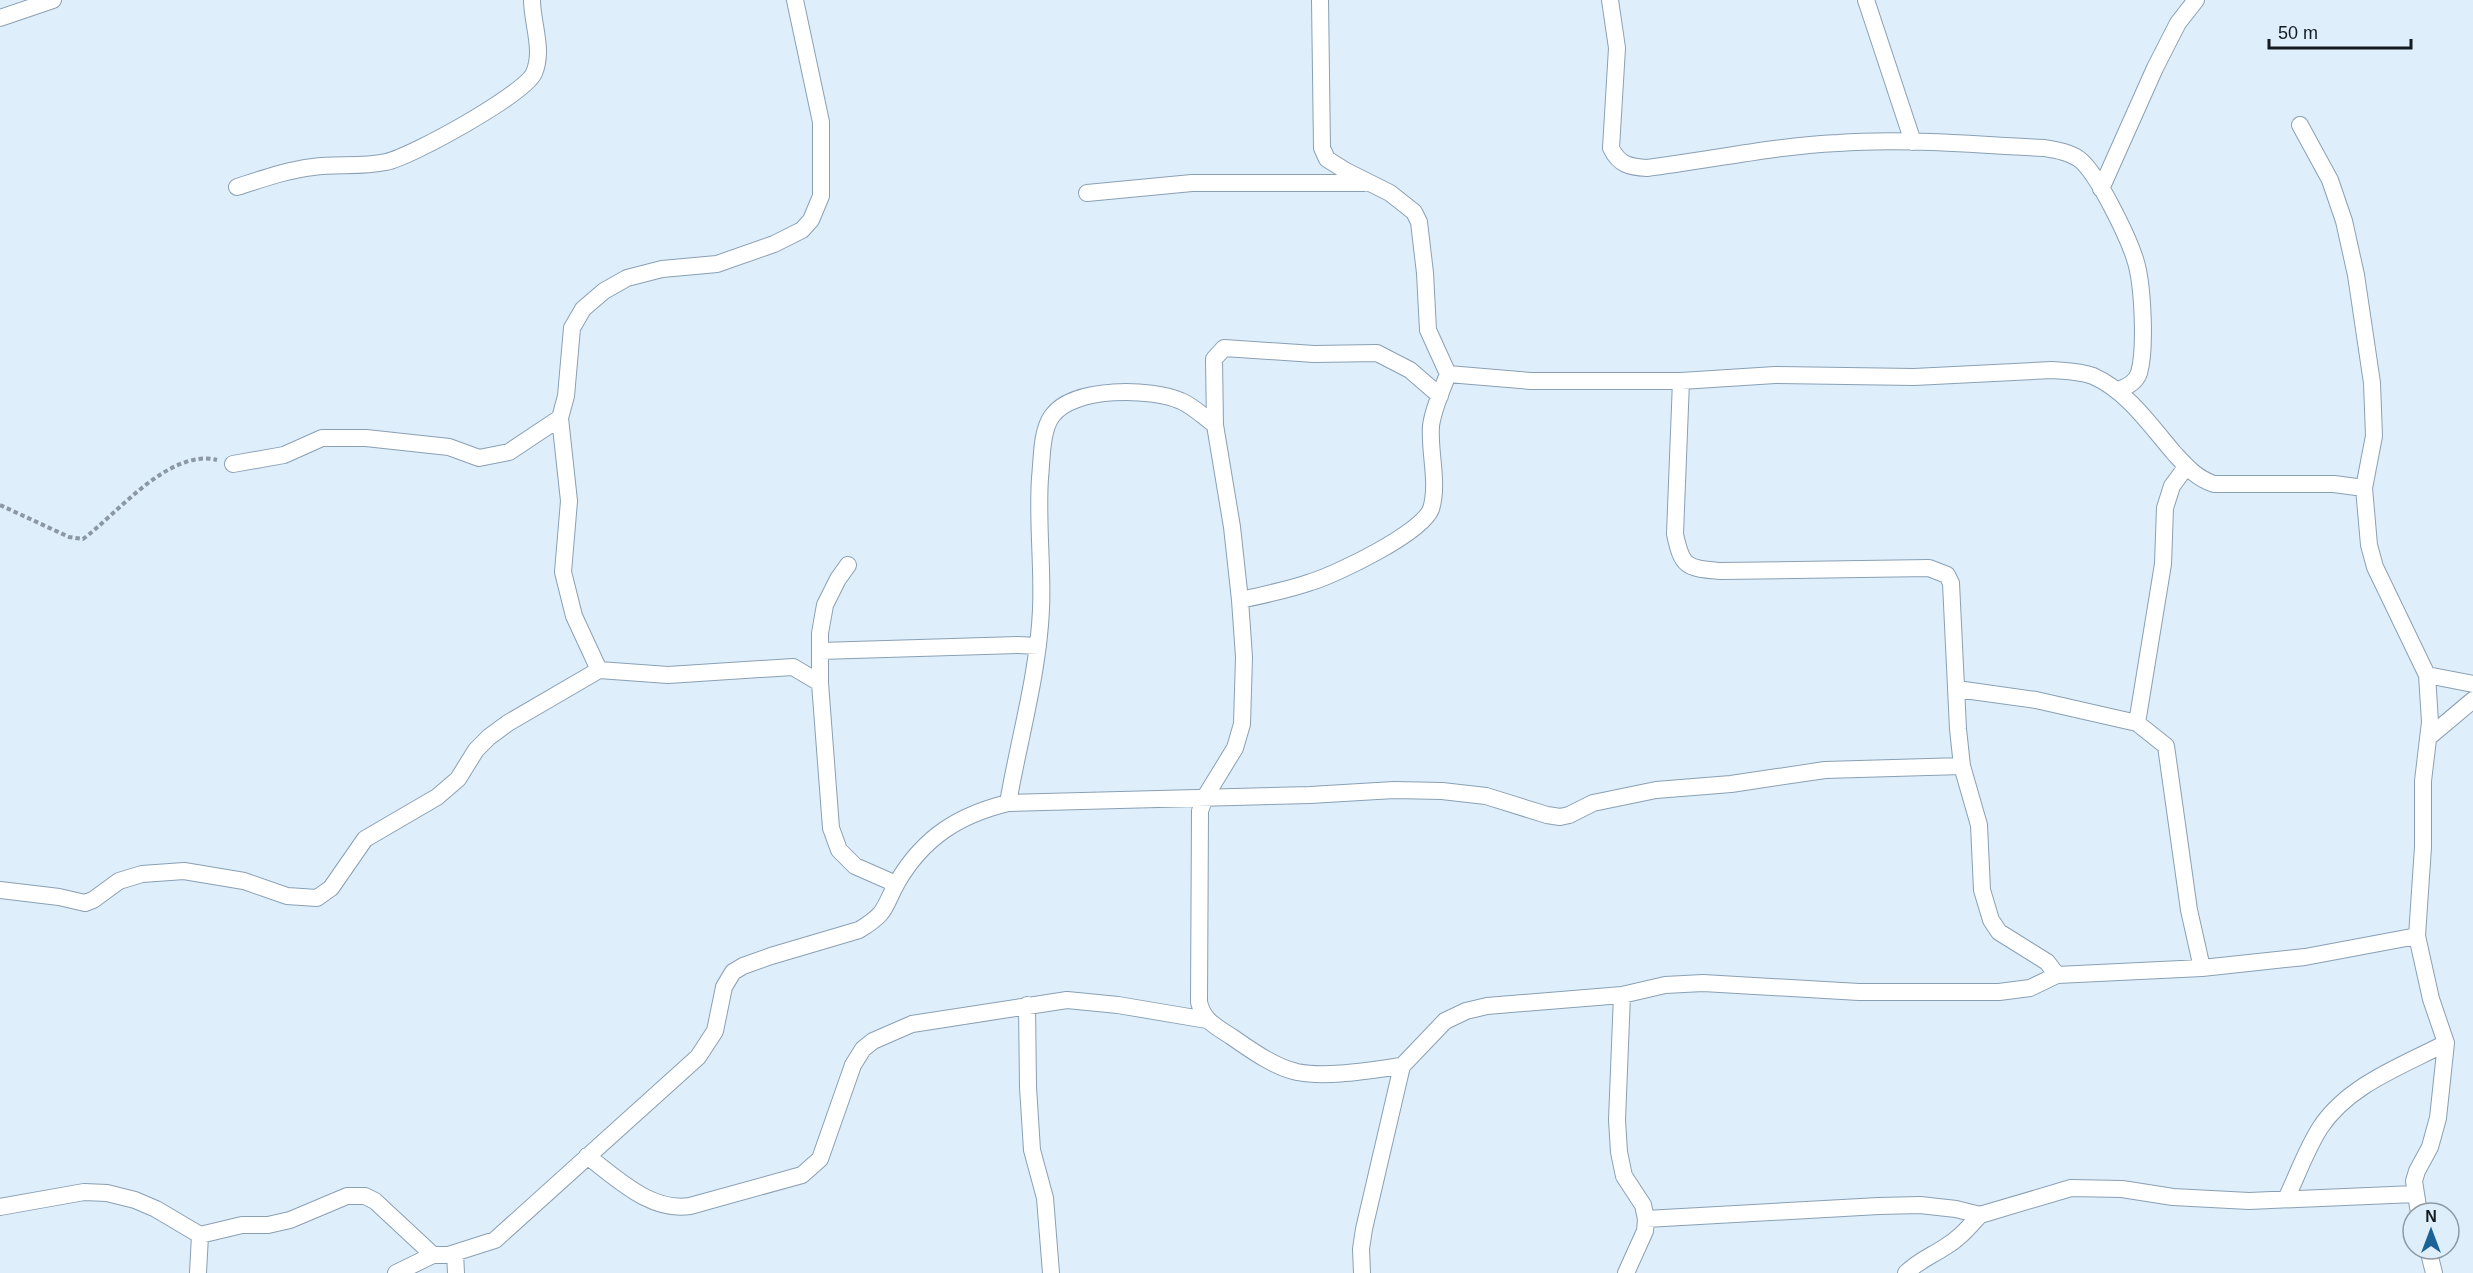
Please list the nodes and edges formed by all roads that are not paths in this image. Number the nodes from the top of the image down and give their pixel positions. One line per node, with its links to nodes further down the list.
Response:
1 (53, 0): 8 (street)
2 (532, 0): 12 (street)
3 (795, 0): 19 (street)
4 (1320, 0): 11 (street)
5 (1610, 0): 10 (street)
6 (1866, 0): 10 (street)
7 (2196, 0): 13 (street)
8 (0, 18)
9 (2300, 125): 23 (street)
10 (1913, 142): 13 (street)
11 (1371, 183): 14 (street); 15 (street)
12 (237, 187)
13 (2101, 189): 17 (street)
14 (1087, 193)
15 (1448, 374): 16 (street); 18 (street)
16 (1682, 381): 17 (street); 32 (street)
17 (2118, 390): 22 (street)
18 (1440, 396): 20 (street); 25 (street)
19 (560, 418): 21 (street); 28 (street)
20 (1215, 425): 25 (street); 26 (street)
21 (233, 464)
22 (2187, 467): 23 (street); 34 (street)
23 (2364, 488): 29 (street)
24 (848, 566): 27 (street)
25 (1240, 600): 37 (street)
26 (1038, 646): 27 (street); 38 (street)
27 (820, 651): 30 (street)
28 (599, 670): 30 (street); 40 (street)
29 (2427, 675): 31 (street); 35 (street)
30 (820, 682): 39 (street)
31 (2473, 684)
32 (1957, 689): 34 (street); 36 (street)
33 (2473, 700): 35 (street)
34 (2137, 723): 42 (street)
35 (2429, 737): 41 (street)
36 (1962, 766): 37 (street); 43 (street)
37 (1205, 797): 38 (street); 46 (street)
38 (1008, 803): 39 (street)
39 (896, 884): 49 (street)
40 (0, 890)
41 (2417, 936): 42 (street); 47 (street)
42 (2202, 968): 43 (street)
43 (2058, 975): 44 (street)
44 (1622, 994): 48 (street); 55 (street)
45 (1027, 1005): 46 (street); 49 (street); 62 (street)
46 (1207, 1020): 48 (street)
47 (2446, 1044): 50 (street); 51 (street)
48 (1402, 1066): 63 (street)
49 (587, 1156): 57 (street)
50 (2415, 1194): 51 (street); 52 (street)
51 (2286, 1199): 54 (street)
52 (2416, 1201)
53 (0, 1207): 56 (street)
54 (1980, 1215): 55 (street); 65 (street)
55 (1646, 1219): 64 (street)
56 (200, 1235): 58 (street); 59 (street)
57 (455, 1253): 58 (street); 61 (street)
58 (433, 1255): 60 (street)
59 (198, 1273)
60 (396, 1273)
61 (456, 1273)
62 (1050, 1273)
63 (1362, 1273)
64 (1626, 1273)
65 (1906, 1273)

